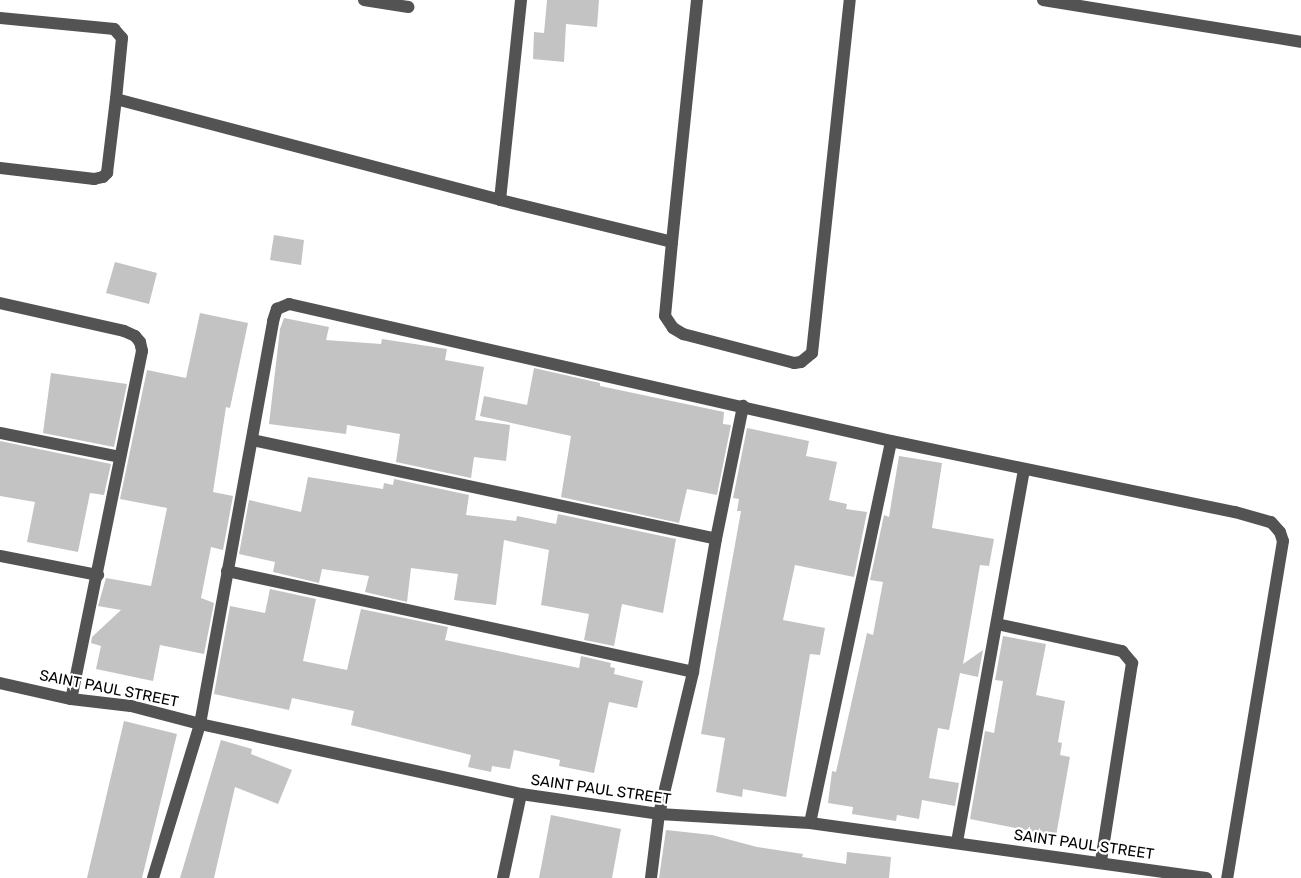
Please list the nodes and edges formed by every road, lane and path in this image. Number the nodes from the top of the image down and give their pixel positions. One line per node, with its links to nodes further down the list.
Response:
1 (364, 0): 6 (street)
2 (521, 0): 11 (street)
3 (697, 0): 12 (street)
4 (850, 0): 12 (street)
5 (1043, 0): 8 (street)
6 (408, 7)
7 (0, 18): 9 (street)
8 (1301, 42)
9 (116, 99): 10 (street); 11 (street)
10 (0, 168)
11 (500, 200): 12 (street)
12 (672, 242)
13 (0, 303): 18 (street)
14 (743, 406): 16 (street); 17 (street); 20 (street)
15 (0, 433): 18 (street)
16 (252, 440): 20 (street); 22 (street)
17 (891, 441): 19 (street); 31 (street)
18 (120, 457): 23 (street)
19 (1024, 470): 24 (street); 38 (street)
20 (716, 539): 25 (street)
21 (0, 556): 23 (street)
22 (227, 571): 25 (street); 28 (street)
23 (98, 576): 27 (street)
24 (997, 624): 32 (street); 33 (street)
25 (693, 672): 30 (street)
26 (0, 683): 27 (street, SAINT PAUL STREET)
27 (71, 699): 28 (street, SAINT PAUL STREET)
28 (200, 724): 29 (street, SAINT PAUL STREET); 34 (street)
29 (522, 795): 30 (street, SAINT PAUL STREET); 35 (street)
30 (659, 814): 31 (street, SAINT PAUL STREET); 36 (street)
31 (810, 823): 32 (street, SAINT PAUL STREET)
32 (957, 842): 33 (street, SAINT PAUL STREET)
33 (1101, 862): 37 (street, SAINT PAUL STREET)
34 (153, 878)
35 (503, 878)
36 (651, 878)
37 (1206, 878)
38 (1227, 878)

